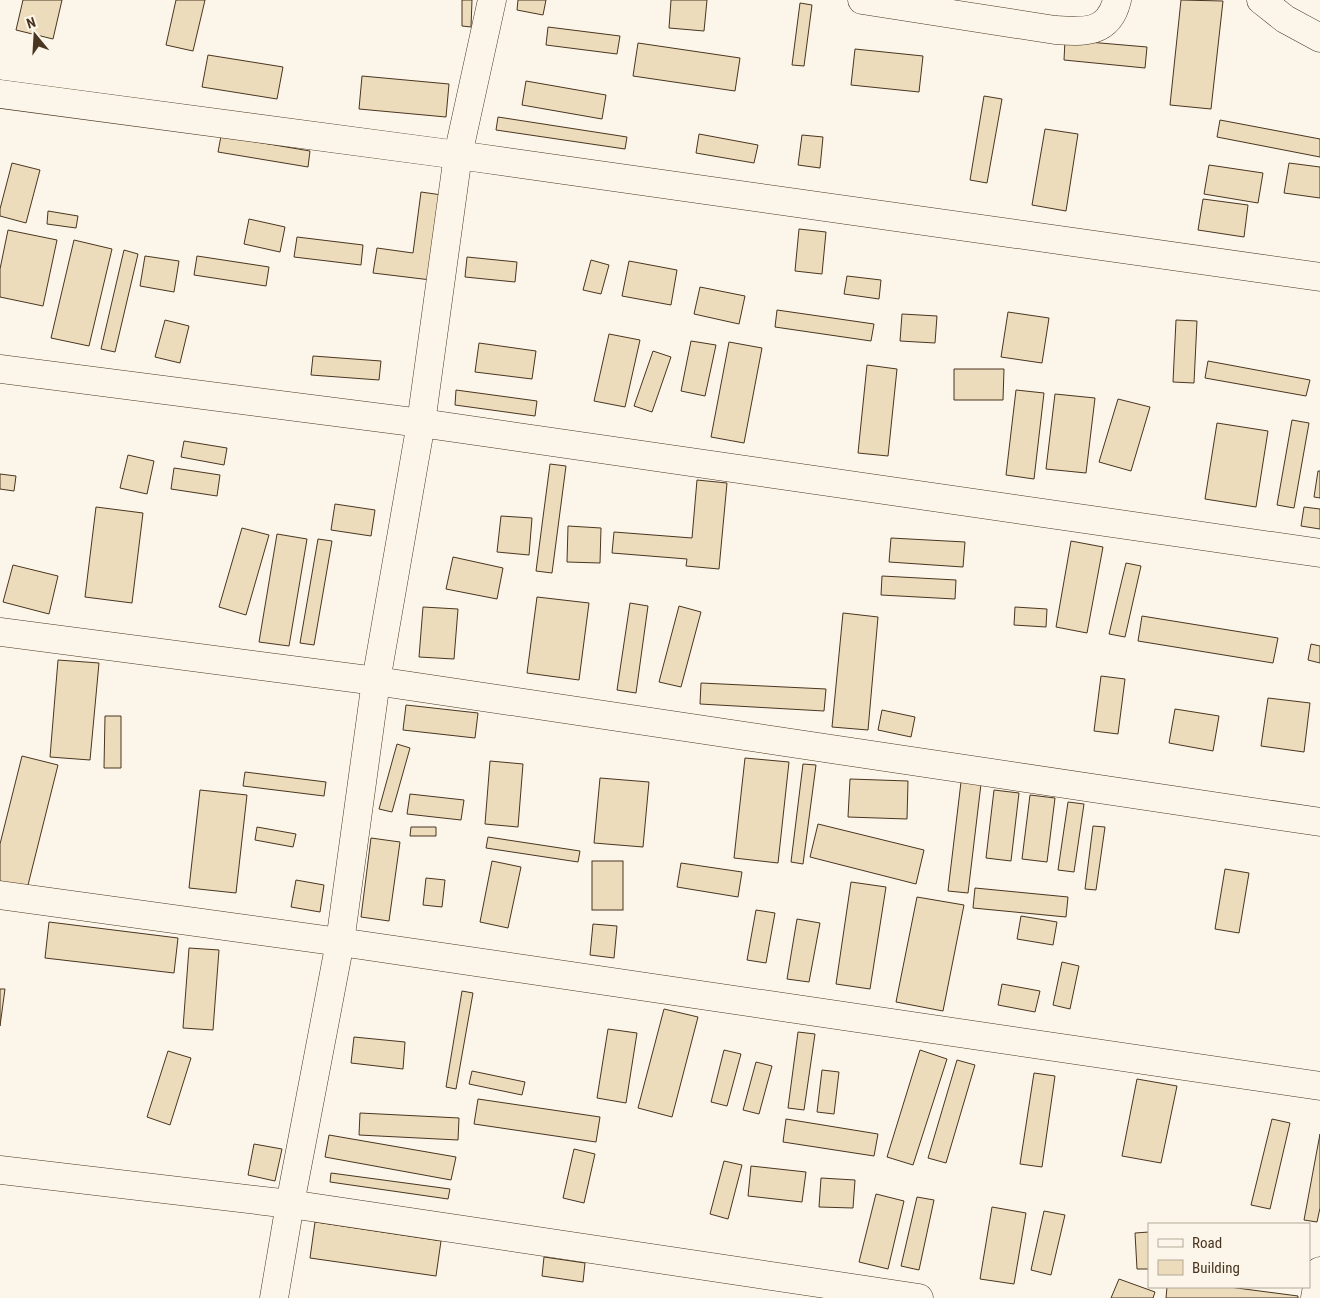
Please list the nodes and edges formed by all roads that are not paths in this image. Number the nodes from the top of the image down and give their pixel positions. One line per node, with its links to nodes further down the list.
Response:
1 (492, 0): 7 (street)
2 (862, 0): 3 (street)
3 (1117, 0)
4 (1261, 0): 5 (street)
5 (1320, 38)
6 (0, 94): 7 (street)
7 (458, 154): 8 (street); 10 (street)
8 (1320, 277)
9 (0, 369): 10 (street)
10 (421, 423): 11 (street); 13 (street)
11 (1320, 553)
12 (0, 632): 13 (street)
13 (376, 681): 14 (street); 16 (street)
14 (1320, 822)
15 (0, 895): 16 (street)
16 (340, 942): 17 (street); 19 (street)
17 (1320, 1086)
18 (0, 1170): 19 (street)
19 (290, 1204): 21 (street); 22 (street)
20 (1320, 1272): 23 (street)
21 (274, 1298)
22 (919, 1298)
23 (1315, 1298)

